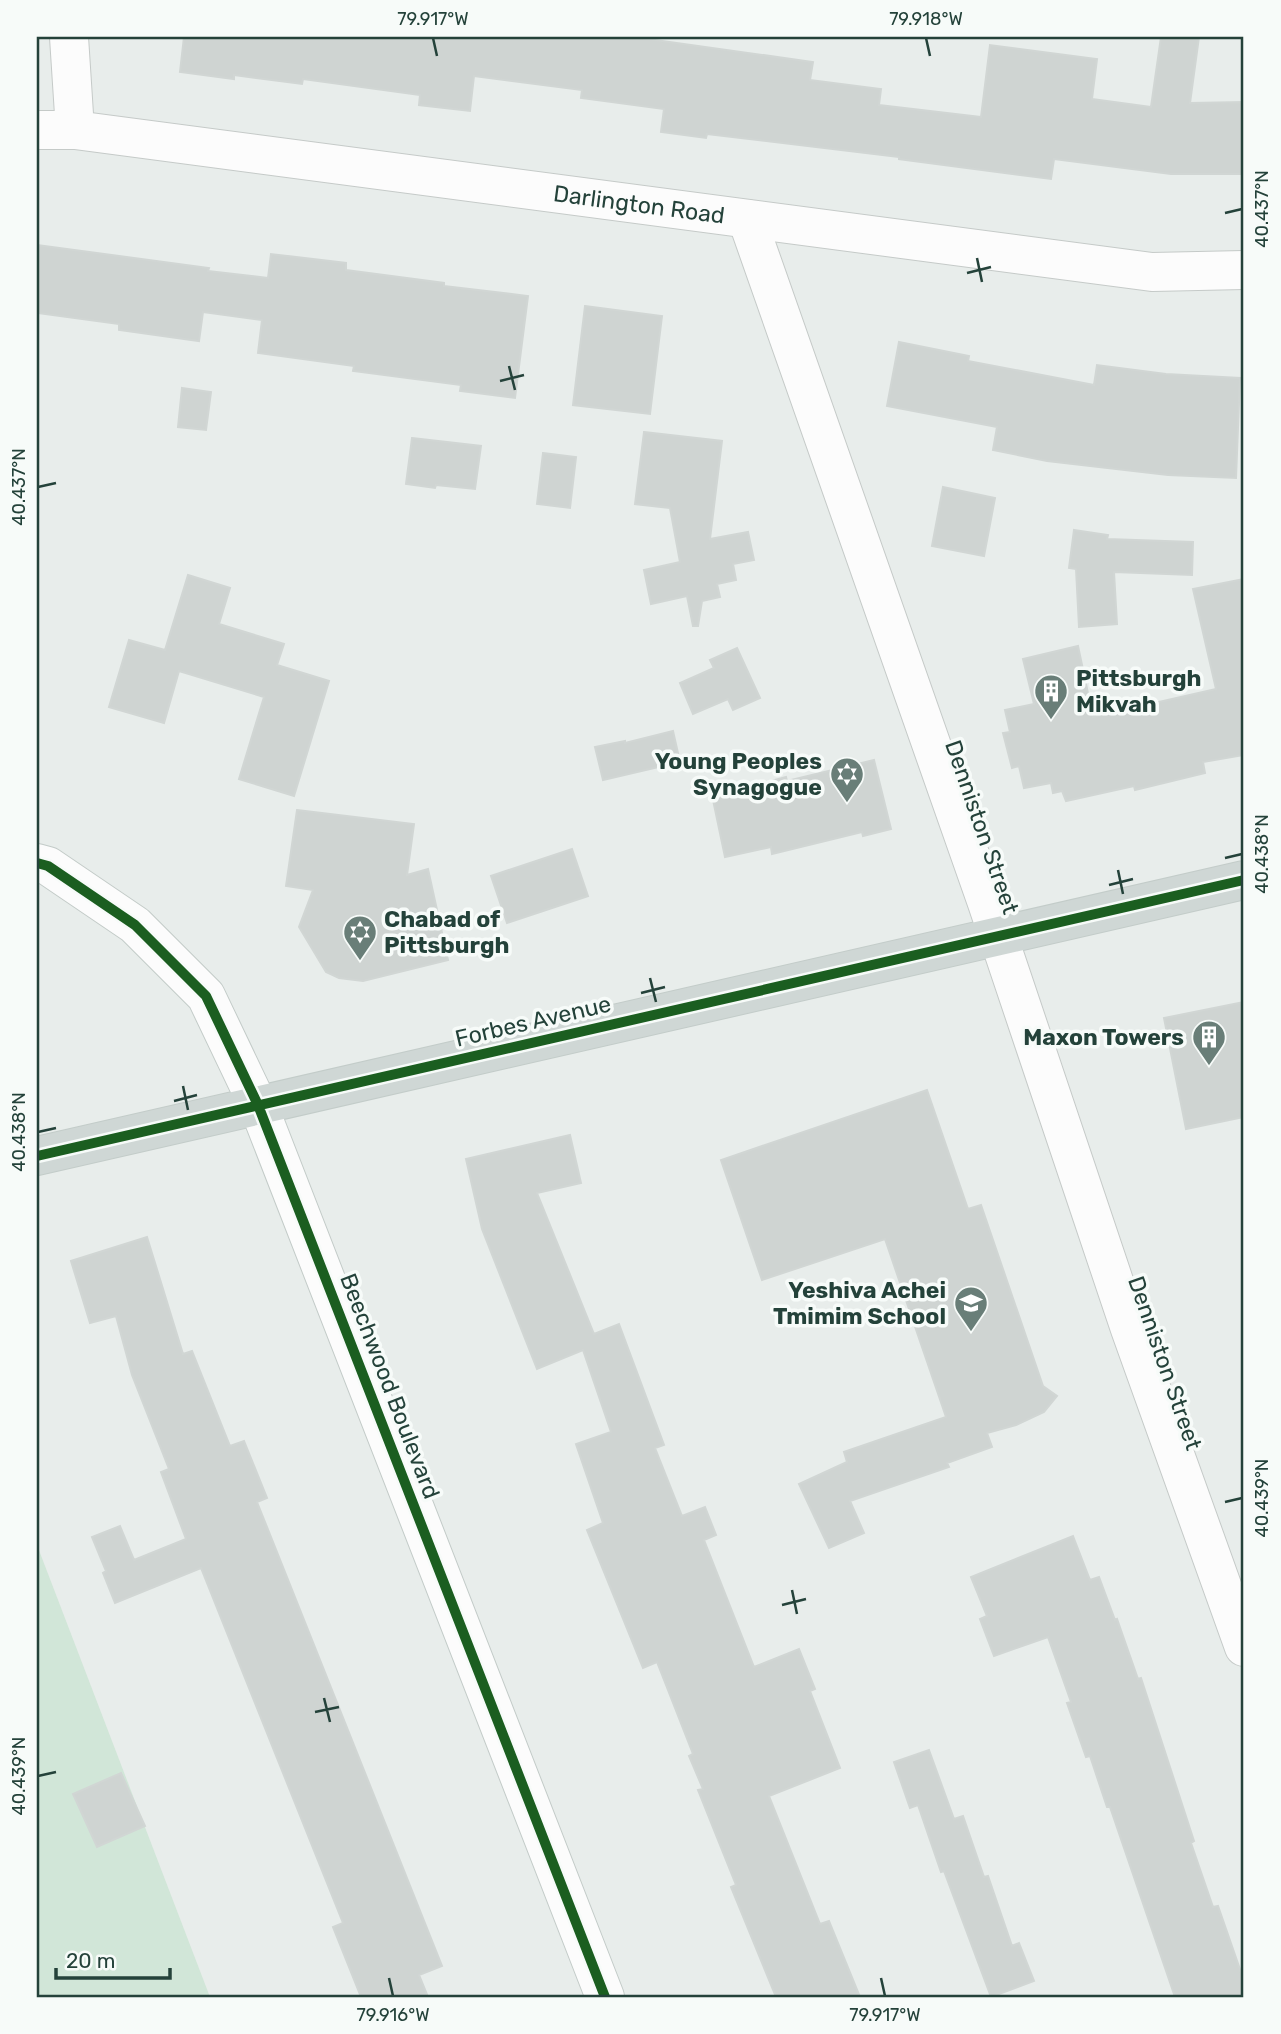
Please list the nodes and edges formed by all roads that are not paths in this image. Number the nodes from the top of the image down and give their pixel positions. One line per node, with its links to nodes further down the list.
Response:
1 (69, 37): 3 (street)
2 (37, 130): 3 (street, Darlington Road)
3 (75, 130): 4 (street, Darlington Road)
4 (747, 219): 5 (street, Darlington Road); 8 (street, Denniston Street)
5 (1244, 270)
6 (37, 863): 9 (street, Beechwood Boulevard)
7 (1244, 880): 8 (main road, Forbes Avenue)
8 (998, 936): 9 (main road, Forbes Avenue); 11 (street, Denniston Street)
9 (258, 1105): 10 (main road, Forbes Avenue); 12 (street, Beechwood Boulevard)
10 (37, 1156)
11 (1244, 1647)
12 (605, 1997)

